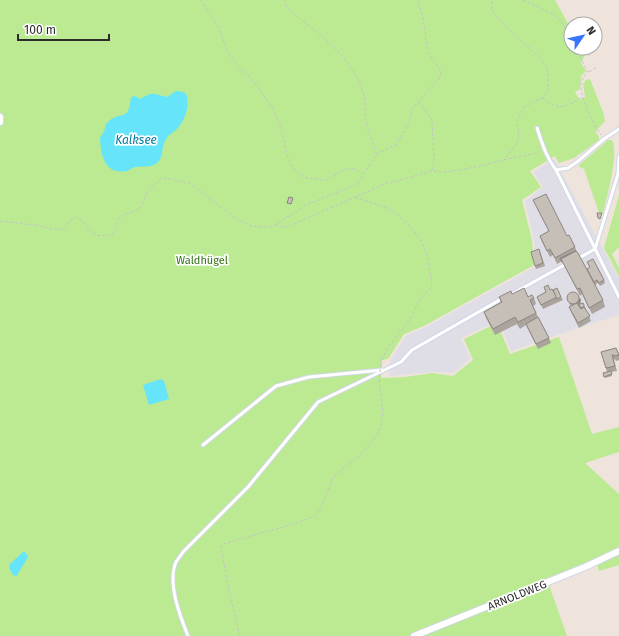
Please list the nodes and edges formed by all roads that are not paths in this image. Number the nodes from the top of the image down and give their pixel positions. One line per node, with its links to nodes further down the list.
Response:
1 (0, 117): 2 (street)
2 (0, 122)
3 (537, 128): 6 (lane)
4 (619, 129): 6 (lane)
5 (619, 157): 7 (lane)
6 (556, 170): 7 (lane)
7 (596, 249): 8 (lane); 10 (lane)
8 (576, 259)
9 (569, 262): 11 (lane)
10 (619, 297)
11 (386, 369): 12 (lane); 14 (lane)
12 (203, 445)
13 (619, 551): 15 (street, ARNOLDWEG)
14 (188, 636)
15 (414, 636)

